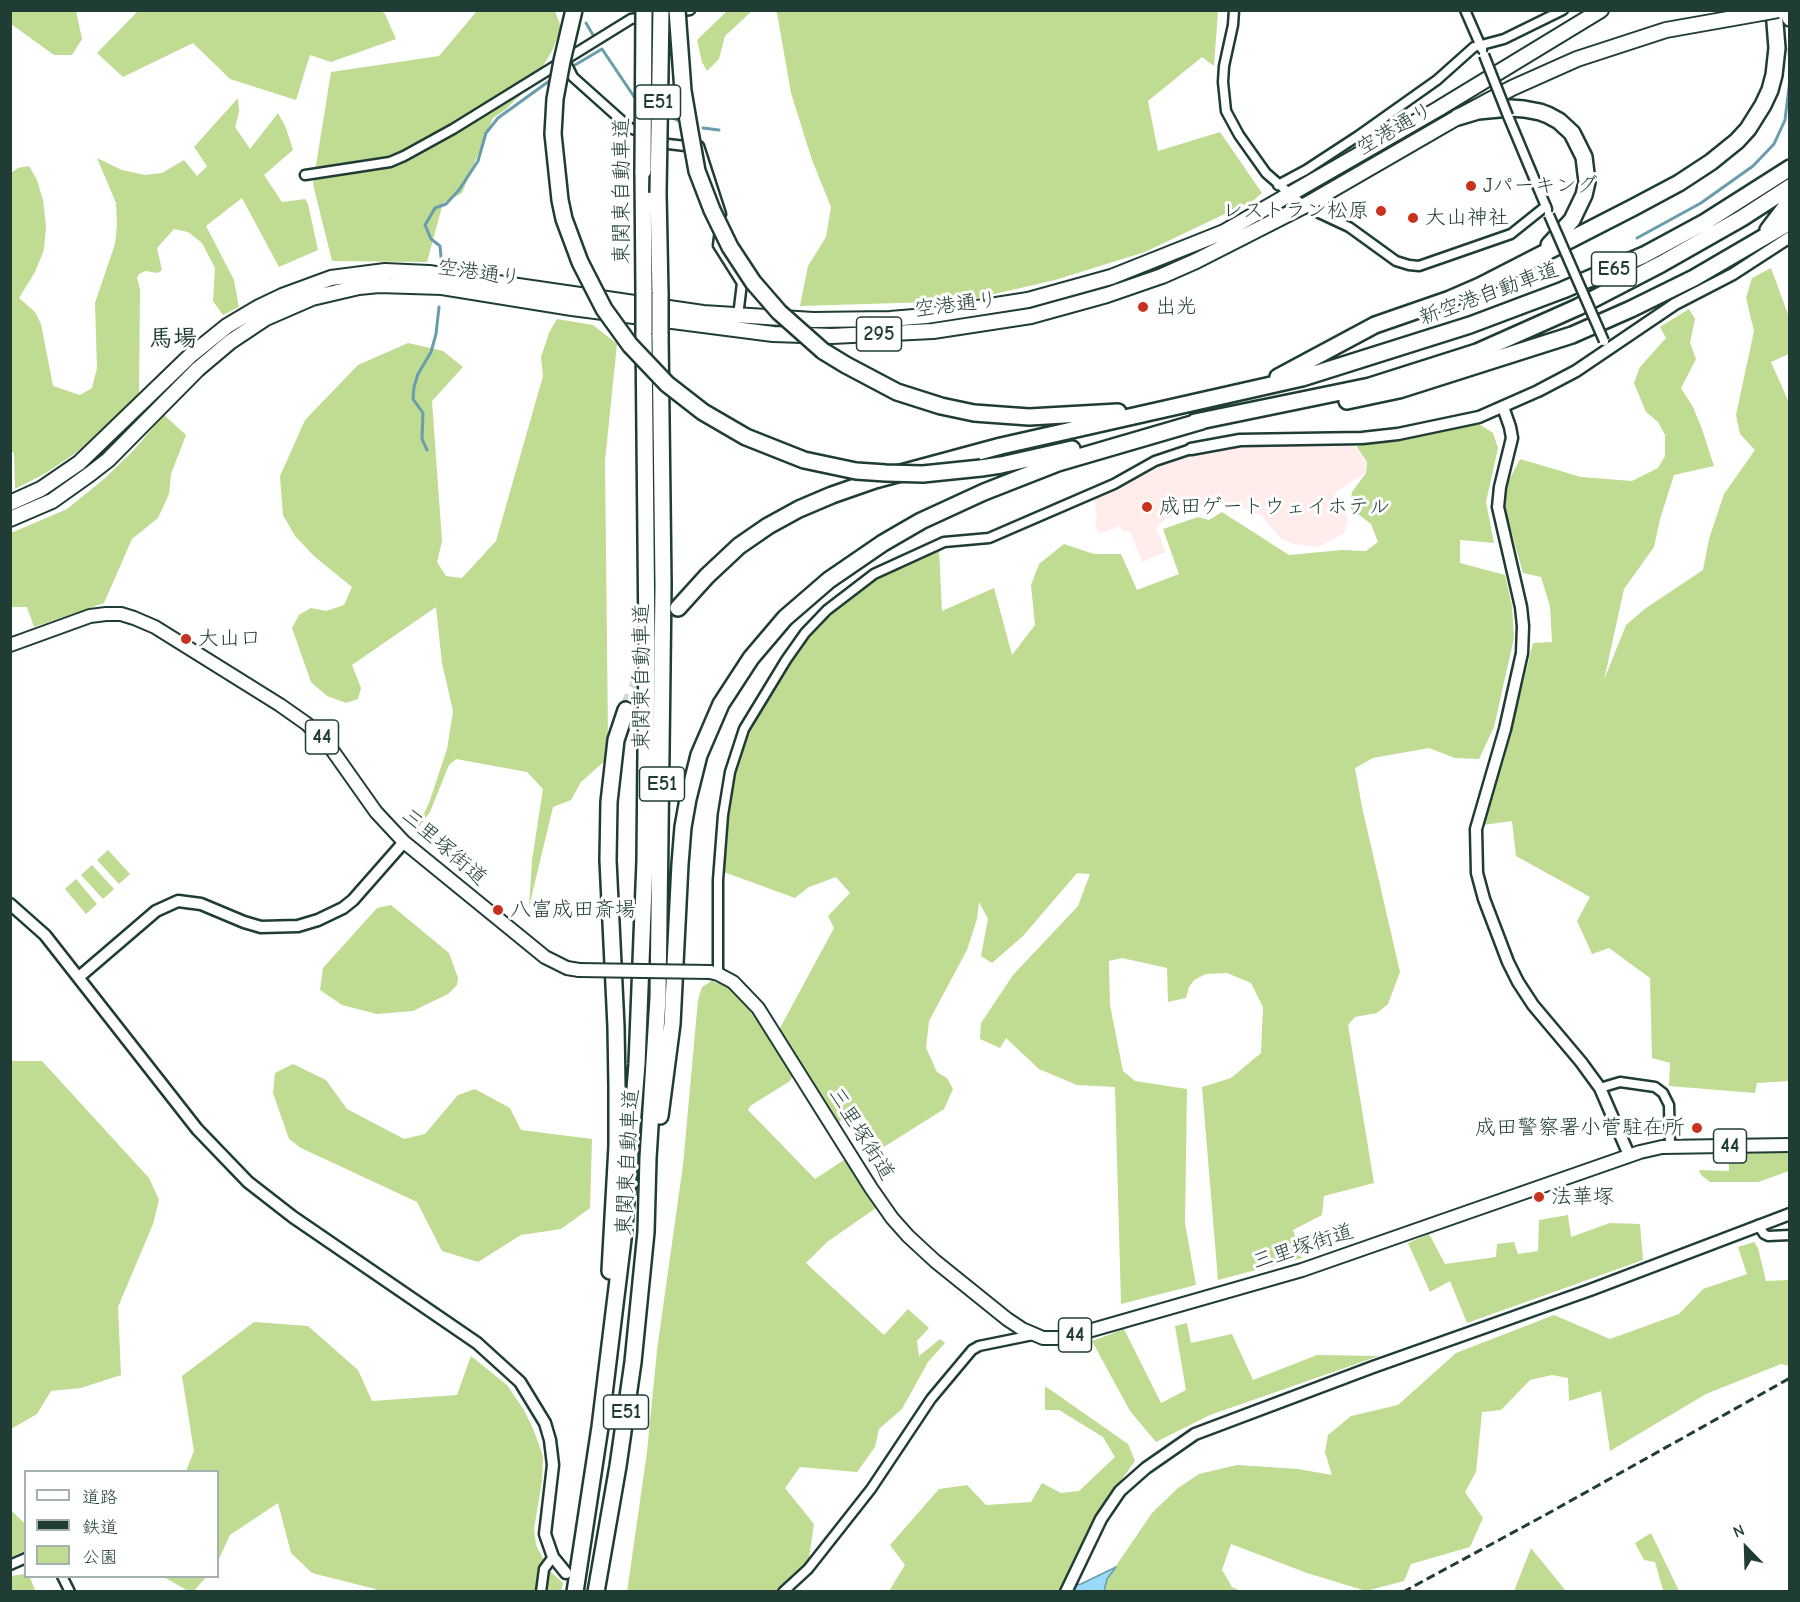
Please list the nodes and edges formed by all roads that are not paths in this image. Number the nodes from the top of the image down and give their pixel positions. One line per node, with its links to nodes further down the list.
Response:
1 (574, 10): 36 (highway, bridge)
2 (644, 10): 56 (highway, 東関東自動車道 / E51, bridge)
3 (661, 10): 53 (highway, 東関東自動車道 / E51, bridge)
4 (1234, 10): 19 (street)
5 (1465, 10): 13 (street)
6 (1563, 10): 13 (street)
7 (1601, 10): 22 (highway, 空港通り / 295)
8 (1778, 10): 11 (highway, 空港通り / 295, bridge)
9 (1788, 10): 12 (highway)
10 (683, 11): 14 (street); 16 (street); 33 (highway, bridge)
11 (1768, 12): 15 (highway, 空港通り / 295); 29 (highway)
12 (1790, 18)
13 (1482, 50): 19 (street); 25 (street, bridge)
14 (565, 61): 16 (street); 18 (street)
15 (1458, 117): 21 (highway, 空港通り / 295); 29 (highway)
16 (699, 147): 30 (street)
17 (1790, 168): 32 (highway, 新空港自動車道 / E65)
18 (306, 175)
19 (1278, 184): 22 (street)
20 (1790, 187): 35 (highway, 新空港自動車道 / E65)
21 (1327, 193): 24 (highway, 空港通り / 295); 27 (street)
22 (1291, 195): 24 (street); 30 (highway, 空港通り / 295)
23 (1790, 201): 26 (highway)
24 (1304, 206): 27 (street); 39 (highway, 空港通り / 295)
25 (1546, 206): 27 (street); 31 (street, bridge)
26 (1785, 219): 35 (highway)
27 (1339, 222)
28 (1790, 237): 31 (street)
29 (1527, 260): 32 (highway)
30 (738, 316): 38 (highway, 空港通り / 295)
31 (1606, 345): 34 (street)
32 (1233, 394): 33 (highway, 新空港自動車道 / E65)
33 (1181, 405): 40 (highway)
34 (1503, 407): 37 (street); 47 (street)
35 (1265, 408): 36 (highway, 新空港自動車道 / E65)
36 (1202, 421): 53 (highway)
37 (1191, 448): 45 (street)
38 (10, 503)
39 (10, 519)
40 (678, 608)
41 (10, 645): 43 (main road, 三里塚街道 / 44)
42 (626, 710): 56 (highway)
43 (404, 842): 45 (main road, 三里塚街道 / 44, bridge); 46 (street)
44 (10, 904): 46 (street)
45 (714, 973): 55 (main road, 三里塚街道 / 44)
46 (79, 976): 57 (street)
47 (1600, 1088): 49 (street); 50 (street)
48 (1790, 1145): 49 (main road, 三里塚街道 / 44)
49 (1670, 1147): 50 (main road, 三里塚街道 / 44)
50 (1629, 1155): 55 (main road, 三里塚街道 / 44)
51 (1790, 1214): 52 (street)
52 (1758, 1225): 54 (street); 65 (street)
53 (646, 1232): 63 (highway, 東関東自動車道 / E51)
54 (1790, 1235)
55 (1033, 1335): 64 (street)
56 (600, 1426): 62 (highway, 東関東自動車道 / E51)
57 (553, 1557): 58 (street); 61 (street)
58 (566, 1574)
59 (63, 1578): 60 (street)
60 (70, 1592)
61 (541, 1592)
62 (575, 1592)
63 (596, 1592)
64 (783, 1592)
65 (1066, 1592)

